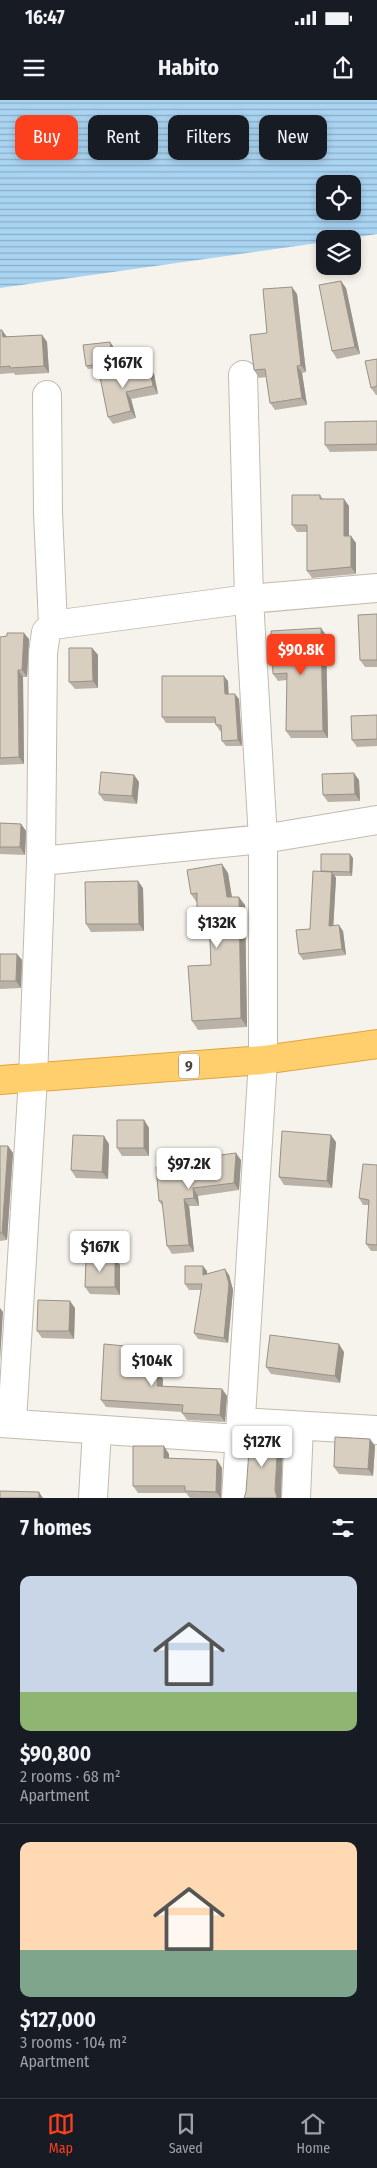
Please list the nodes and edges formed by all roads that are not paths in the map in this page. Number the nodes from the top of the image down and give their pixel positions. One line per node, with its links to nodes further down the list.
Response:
1 (243, 375): 4 (street)
2 (47, 395): 5 (street)
3 (377, 588): 4 (street)
4 (249, 599): 5 (street); 7 (street)
5 (53, 625): 8 (street)
6 (377, 820): 7 (street)
7 (263, 838): 8 (street); 10 (street)
8 (41, 861): 11 (street)
9 (377, 1044): 10 (highway, 9)
10 (262, 1060): 11 (highway, 9); 16 (street)
11 (33, 1078): 12 (highway, 9); 13 (street)
12 (0, 1080)
13 (6, 1422): 15 (street)
14 (299, 1426): 16 (street); 17 (street); 20 (street)
15 (97, 1430): 16 (street); 18 (street)
16 (240, 1430): 19 (street)
17 (377, 1430)
18 (93, 1498)
19 (236, 1498)
20 (296, 1498)

